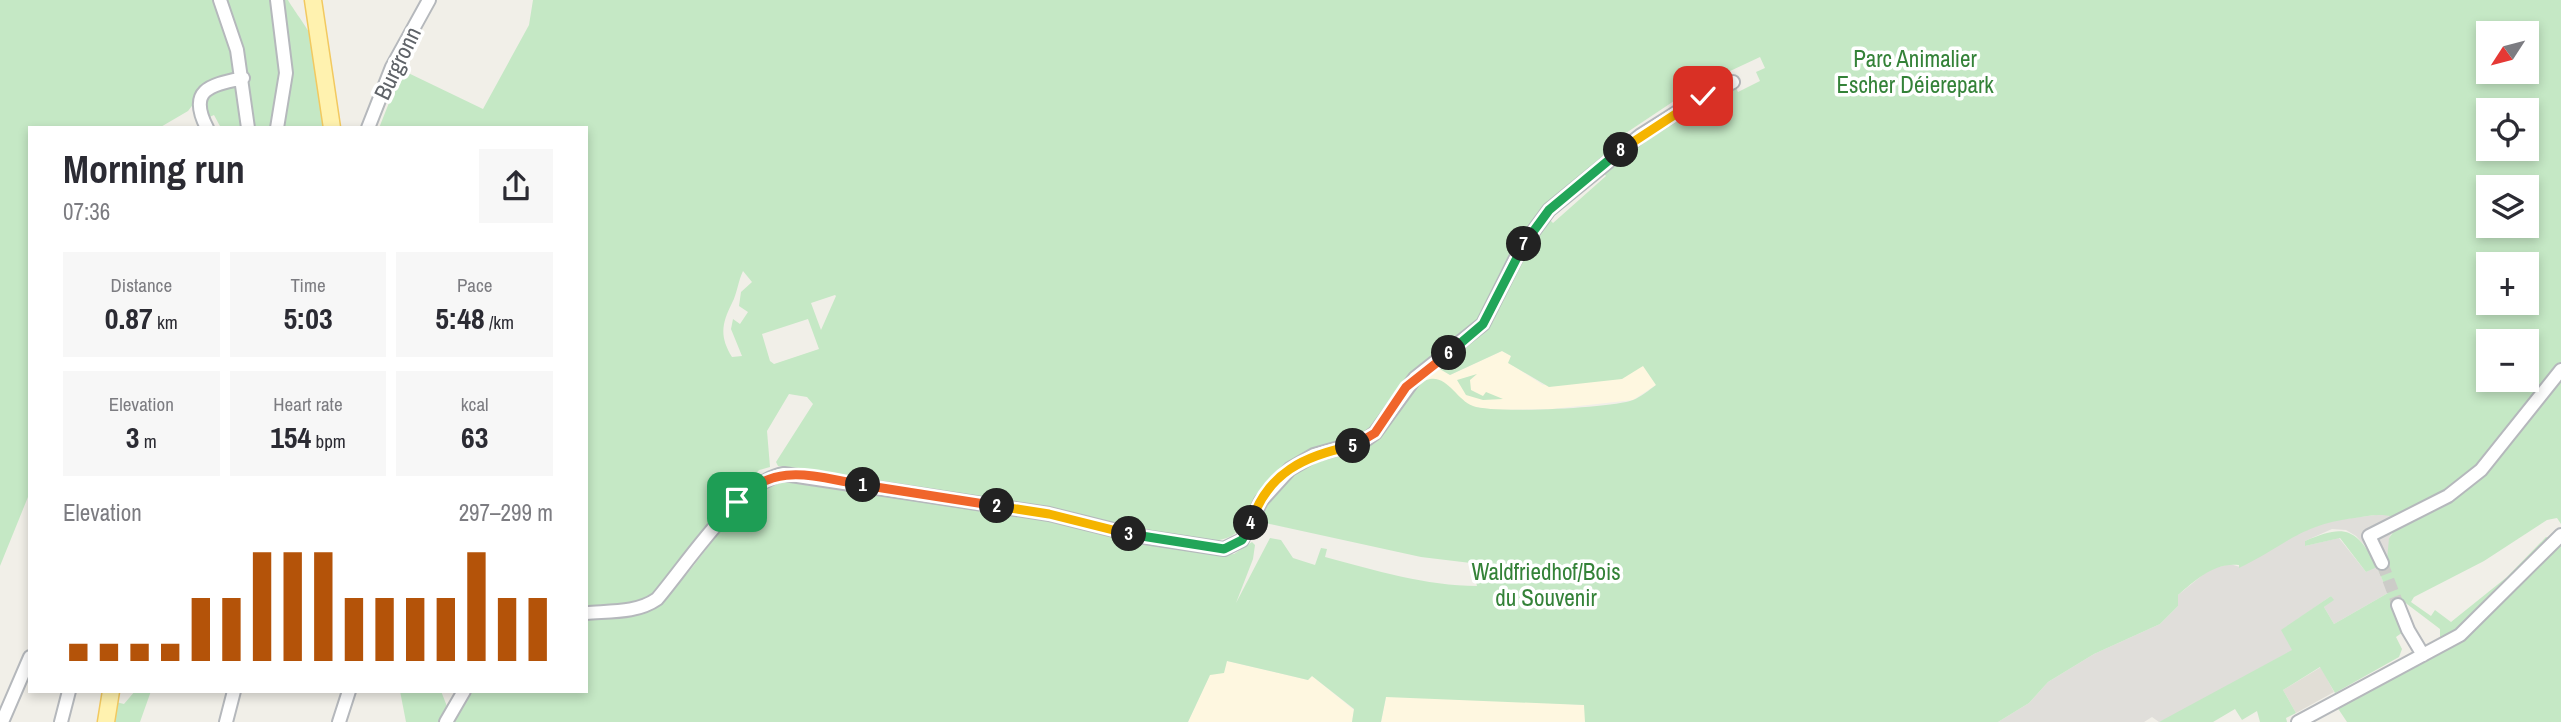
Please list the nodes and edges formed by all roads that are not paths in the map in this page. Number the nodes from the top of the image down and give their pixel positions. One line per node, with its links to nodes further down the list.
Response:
1 (220, 0): 5 (street)
2 (277, 0): 9 (street)
3 (313, 0): 10 (main road)
4 (429, 0): 11 (street, Burgronn)
5 (243, 78): 7 (street); 8 (street)
6 (1733, 82): 16 (street)
7 (206, 126)
8 (248, 126)
9 (277, 126)
10 (332, 126)
11 (369, 126)
12 (2561, 370): 14 (street)
13 (2561, 535): 17 (street)
14 (2382, 563)
15 (2398, 605): 17 (street)
16 (588, 613)
17 (2423, 655): 30 (street)
18 (28, 662): 24 (street)
19 (68, 693): 25 (street)
20 (111, 693): 26 (main road)
21 (233, 693): 27 (street)
22 (348, 693): 28 (street)
23 (463, 693): 29 (street)
24 (2, 722)
25 (61, 722)
26 (106, 722)
27 (226, 722)
28 (339, 722)
29 (446, 722)
30 (2298, 722)

